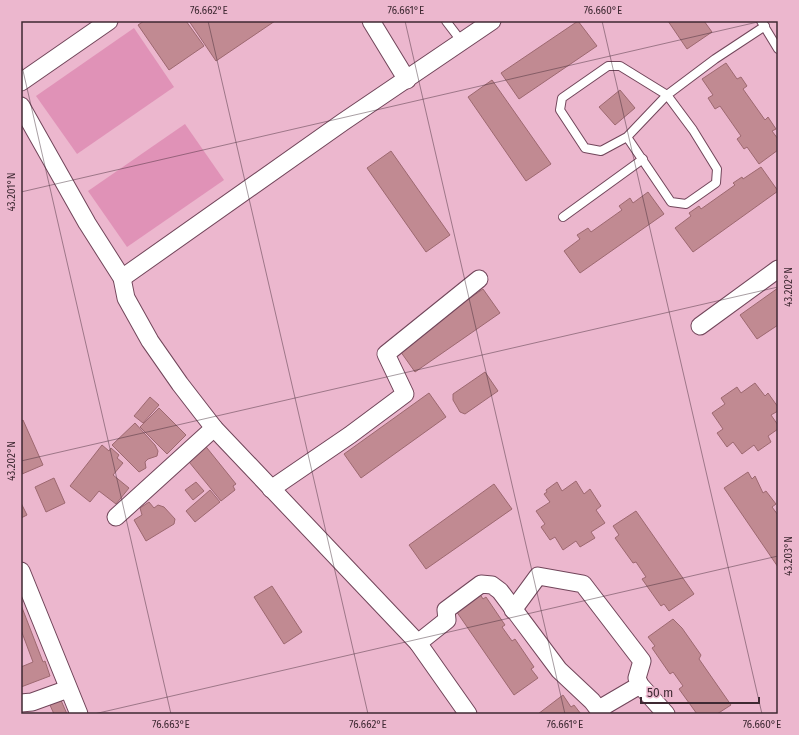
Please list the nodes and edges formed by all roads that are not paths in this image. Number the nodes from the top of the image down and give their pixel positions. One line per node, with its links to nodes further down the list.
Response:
1 (109, 21): 9 (street)
2 (371, 21): 8 (street)
3 (446, 21): 6 (lane)
4 (492, 21): 6 (street)
5 (763, 24): 7 (lane); 10 (lane)
6 (462, 42): 8 (street)
7 (778, 49)
8 (407, 80): 16 (street)
9 (21, 82)
10 (667, 95): 12 (lane); 12 (lane); 13 (lane)
11 (21, 106): 16 (street)
12 (627, 137): 13 (lane)
13 (643, 159): 14 (lane)
14 (563, 216)
15 (778, 269): 18 (street)
16 (122, 278): 19 (street)
17 (479, 279): 20 (street)
18 (700, 326)
19 (214, 428): 20 (street); 21 (street)
20 (271, 489): 24 (street)
21 (116, 517)
22 (21, 571): 26 (street)
23 (513, 610): 24 (street); 25 (street); 28 (street)
24 (418, 643): 30 (street)
25 (640, 685): 28 (street); 31 (street)
26 (68, 690): 27 (street); 29 (street)
27 (21, 703)
28 (600, 711)
29 (79, 714)
30 (468, 714)
31 (666, 714)

